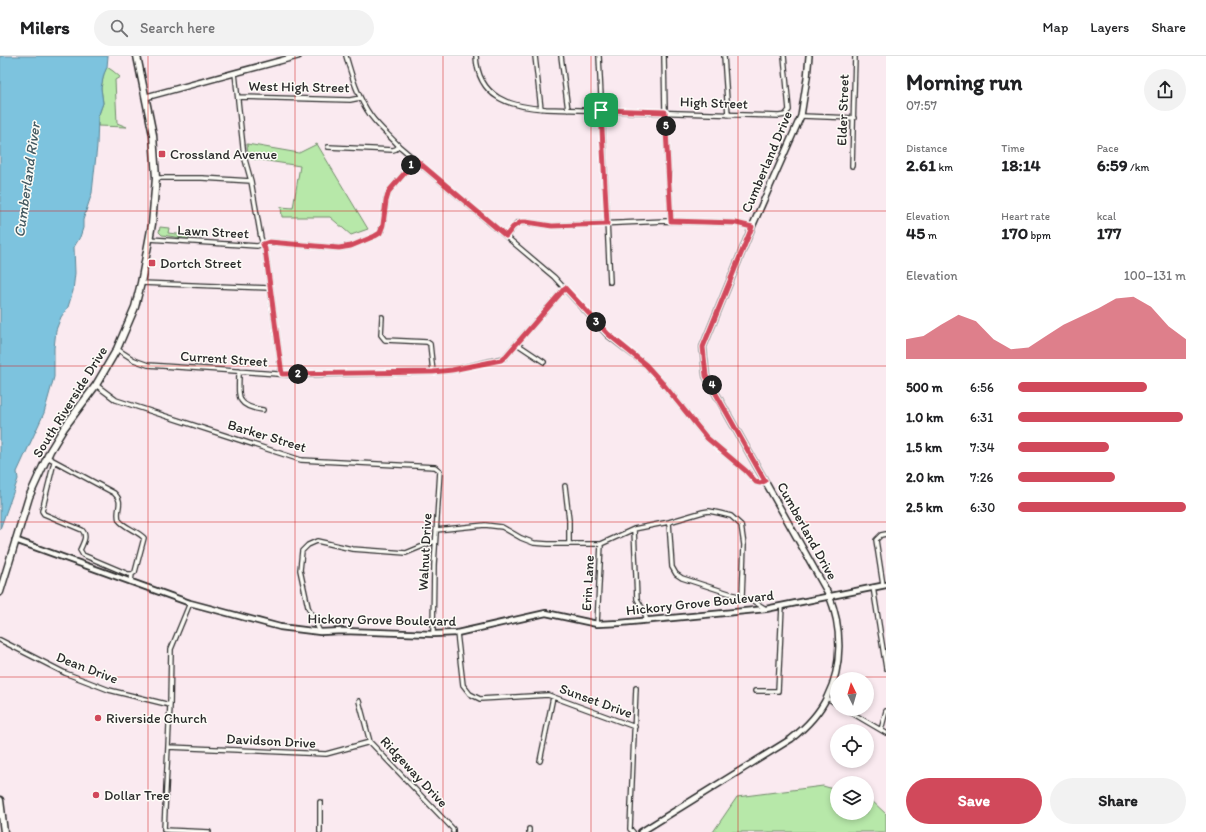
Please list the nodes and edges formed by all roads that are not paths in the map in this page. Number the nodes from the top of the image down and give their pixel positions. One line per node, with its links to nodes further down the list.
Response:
1 (137, 56): 15 (highway, South Riverside Drive)
2 (298, 56): 13 (main road)
3 (346, 56): 16 (street)
4 (476, 56): 17 (street, High Street)
5 (536, 56): 17 (street)
6 (561, 56): 18 (street)
7 (599, 56): 19 (street)
8 (664, 56): 20 (street)
9 (724, 56): 21 (street)
10 (784, 56): 21 (street, High Street)
11 (809, 56): 22 (main road, Cumberland Drive)
12 (855, 56): 23 (street, Elder Street)
13 (235, 73): 14 (street); 15 (main road)
14 (238, 96): 16 (street, West High Street); 29 (street)
15 (146, 98): 28 (highway, South Riverside Drive)
16 (360, 98): 24 (street)
17 (541, 109): 18 (street, High Street)
18 (568, 110): 19 (street, High Street)
19 (601, 110): 20 (street, High Street); 31 (street)
20 (665, 112): 21 (street, High Street); 30 (street)
21 (728, 115)
22 (801, 116): 23 (street); 32 (main road, Cumberland Drive)
23 (854, 118): 27 (street, Elder Street)
24 (399, 146): 25 (street); 26 (street)
25 (328, 147)
26 (416, 160): 33 (street); 35 (street, Lawn Street)
27 (852, 166)
28 (156, 178): 29 (street); 34 (highway, South Riverside Drive)
29 (251, 181): 35 (street)
30 (671, 221): 31 (street); 32 (street)
31 (607, 224): 33 (street); 36 (street)
32 (752, 227): 52 (main road, Cumberland Drive)
33 (506, 236): 39 (street)
34 (149, 239): 35 (street, Lawn Street); 37 (highway, South Riverside Drive)
35 (263, 244): 38 (street)
36 (610, 282)
37 (141, 283): 38 (street); 42 (highway, South Riverside Drive)
38 (270, 288): 46 (street)
39 (565, 288): 41 (street, Current Street); 52 (street)
40 (382, 317): 45 (street)
41 (517, 344): 43 (street); 45 (street, Current Street)
42 (118, 349): 44 (street, Current Street); 47 (highway, South Riverside Drive)
43 (544, 362)
44 (239, 371): 46 (street, Current Street); 48 (street)
45 (433, 372): 46 (street, Current Street)
46 (282, 374)
47 (96, 385): 49 (highway, South Riverside Drive); 51 (street, Barker Street)
48 (263, 410)
49 (47, 457): 50 (street); 58 (highway, South Riverside Drive)
50 (54, 462): 62 (street); 62 (street)
51 (440, 471): 56 (street, Walnut Drive)
52 (765, 481): 67 (main road, Cumberland Drive)
53 (565, 486): 60 (street)
54 (669, 522): 55 (street); 68 (street); 68 (street)
55 (634, 529): 61 (street); 72 (street)
56 (436, 530): 59 (street, Walnut Drive); 60 (street)
57 (886, 534): 64 (street)
58 (15, 540): 63 (street, Hickory Grove Boulevard); 66 (highway, South Riverside Drive)
59 (435, 541): 74 (street); 76 (street, Walnut Drive)
60 (569, 544): 61 (street)
61 (601, 544): 73 (street, Erin Lane)
62 (132, 574): 63 (street)
63 (131, 582): 69 (street, Hickory Grove Boulevard)
64 (884, 585): 65 (street, Hickory Grove Boulevard)
65 (873, 587): 67 (street, Hickory Grove Boulevard); 78 (street)
66 (0, 592)
67 (829, 595): 70 (street, Hickory Grove Boulevard); 82 (main road, Cumberland Drive)
68 (742, 598): 71 (street)
69 (190, 603): 74 (street, Hickory Grove Boulevard); 85 (street)
70 (782, 606): 71 (street, Hickory Grove Boulevard); 80 (street)
71 (766, 609): 72 (street, Hickory Grove Boulevard)
72 (647, 621): 73 (street, Hickory Grove Boulevard)
73 (597, 624): 75 (street, Hickory Grove Boulevard)
74 (320, 632): 76 (street, Hickory Grove Boulevard)
75 (457, 633): 76 (street, Hickory Grove Boulevard); 81 (street, Sunset Drive)
76 (433, 634)
77 (0, 640): 85 (street, Dean Drive)
78 (886, 668)
79 (636, 688): 88 (street)
80 (756, 692)
81 (553, 697): 88 (street, Sunset Drive); 93 (street)
82 (827, 698): 83 (street); 101 (main road, Cumberland Drive)
83 (830, 700)
84 (359, 701): 91 (street, Ridgeway Drive)
85 (170, 705): 92 (street)
86 (886, 711): 89 (street)
87 (857, 716): 89 (street)
88 (635, 726): 100 (street)
89 (881, 730): 90 (street)
90 (886, 733)
91 (370, 742): 92 (street, Davidson Drive); 99 (street, Ridgeway Drive)
92 (168, 747): 97 (street)
93 (540, 761)
94 (0, 800): 96 (highway)
95 (320, 802): 98 (street)
96 (4, 832)
97 (209, 832)
98 (320, 832)
99 (453, 832)
100 (633, 832)
101 (641, 832)

